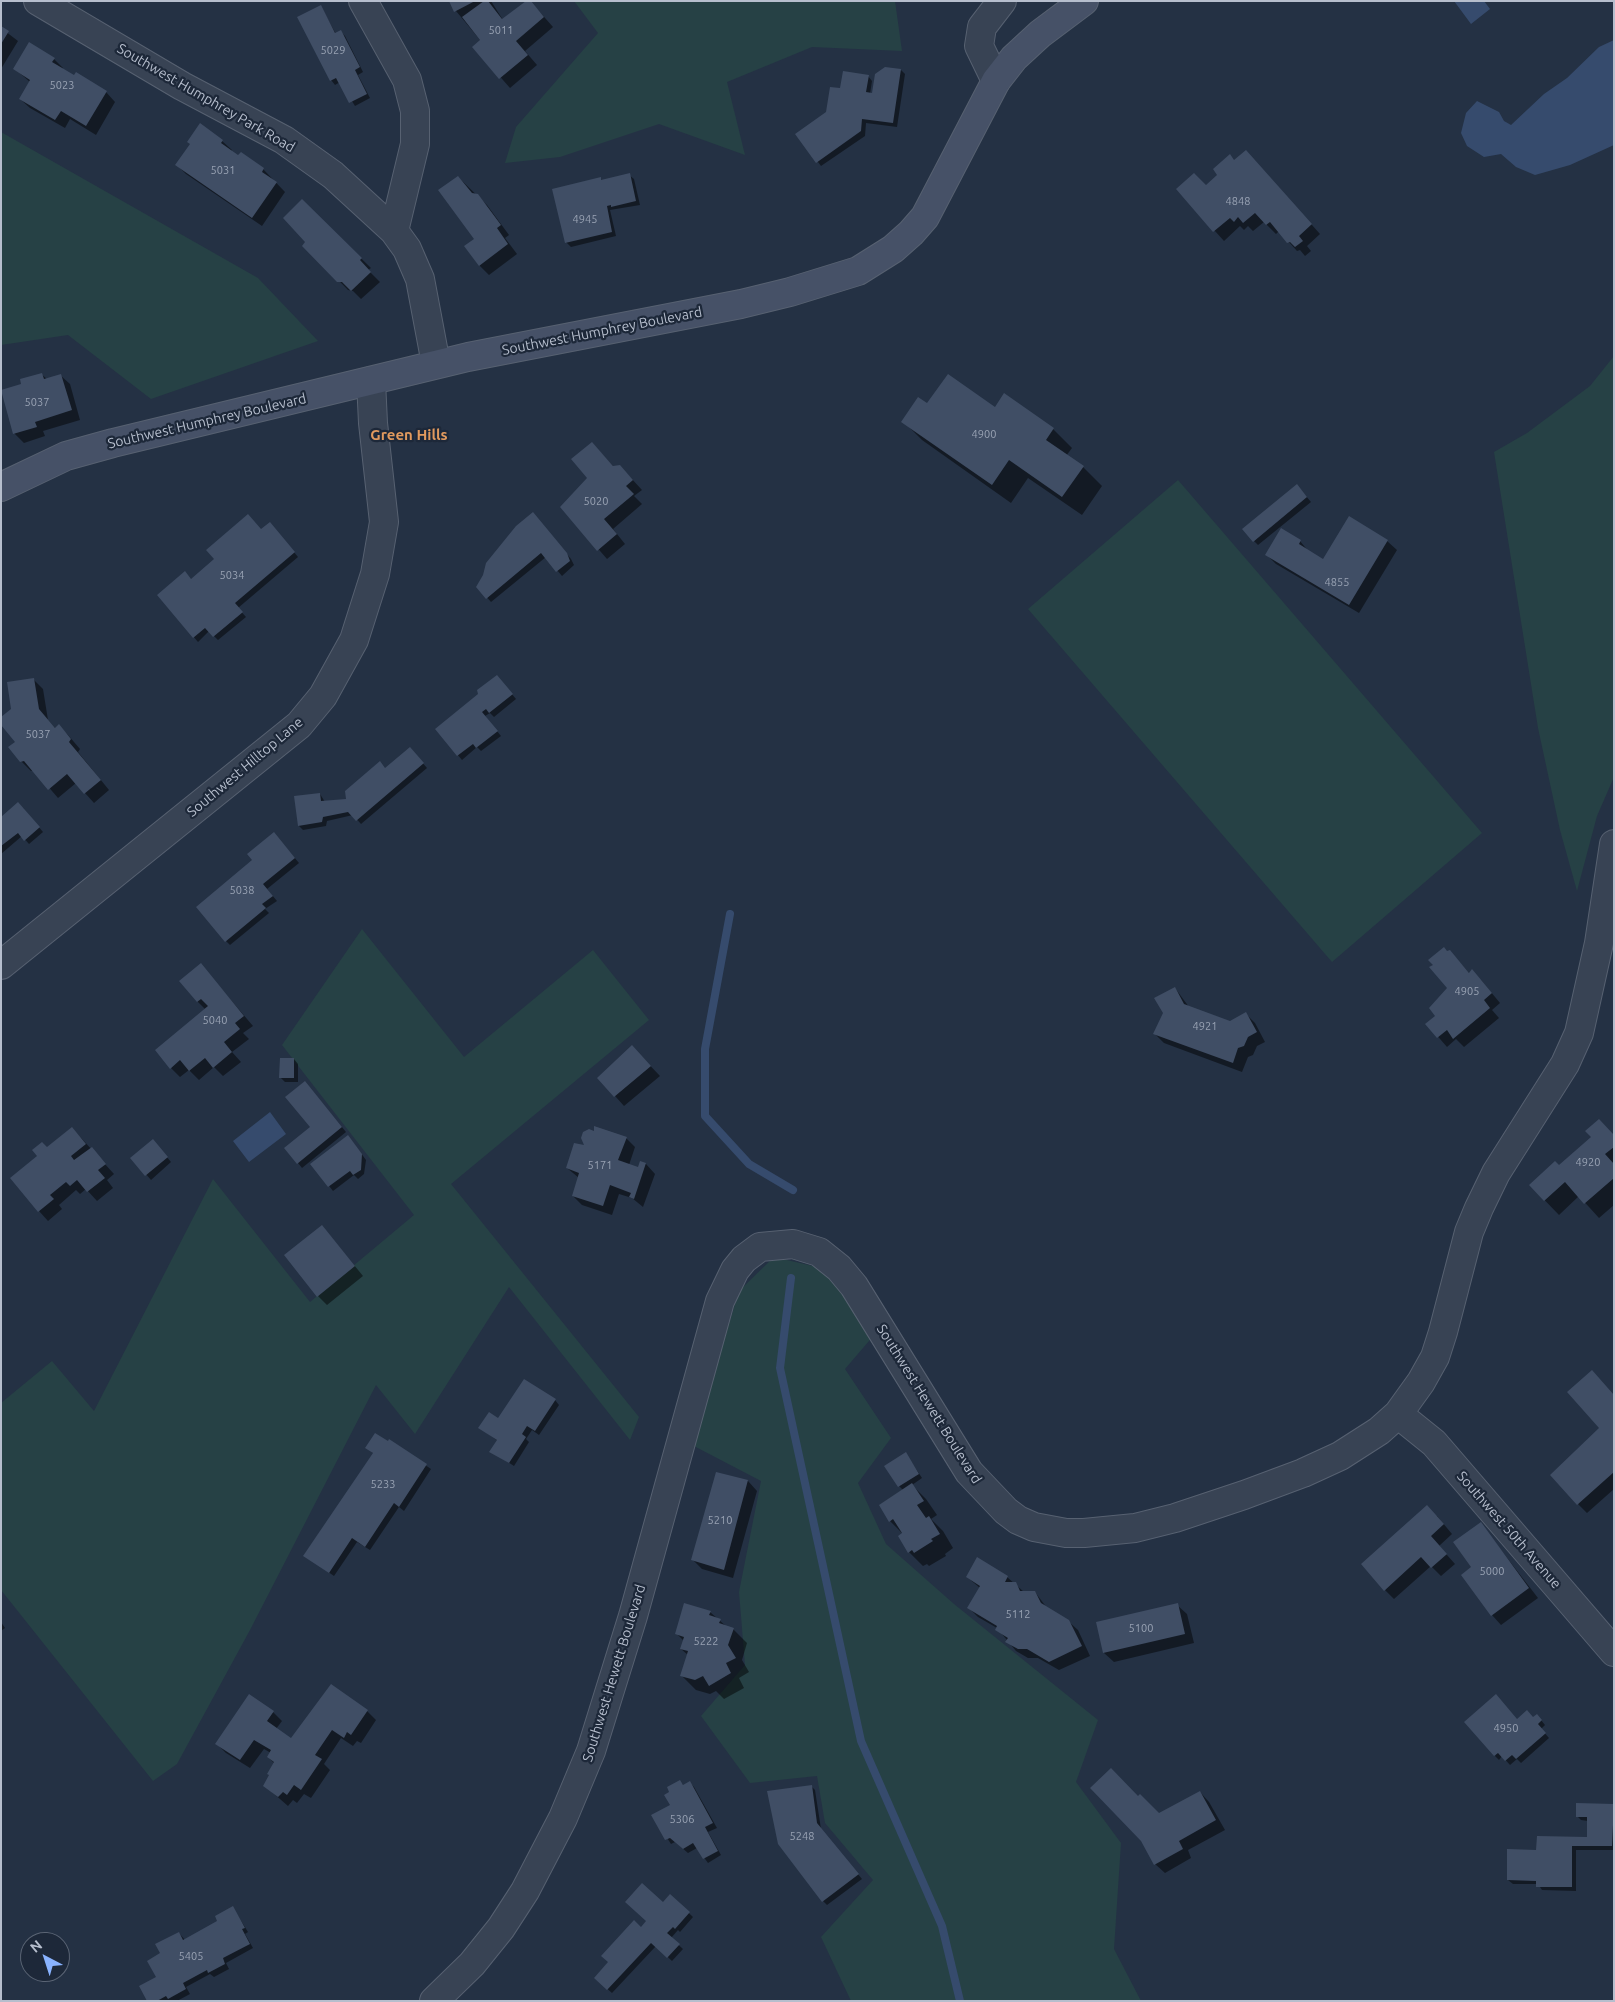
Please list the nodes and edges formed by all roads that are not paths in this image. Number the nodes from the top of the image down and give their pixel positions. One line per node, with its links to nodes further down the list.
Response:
1 (38, 1): 6 (street, Southwest Humphrey Park Road)
2 (364, 1): 6 (street)
3 (1002, 1): 5 (street)
4 (1084, 1): 5 (main road, Southwest Humphrey Boulevard)
5 (996, 81): 7 (main road, Southwest Humphrey Boulevard)
6 (394, 231): 7 (street, Southwest Humphrey Park Road)
7 (436, 364): 8 (main road, Southwest Humphrey Boulevard)
8 (371, 381): 9 (main road, Southwest Humphrey Boulevard); 11 (street, Southwest Hilltop Lane)
9 (1, 487)
10 (1614, 844): 12 (street, Southwest Hewett Boulevard)
11 (1, 965)
12 (1398, 1414): 13 (street, Southwest 50th Avenue); 14 (street, Southwest Hewett Boulevard)
13 (1614, 1652)
14 (434, 2001)

